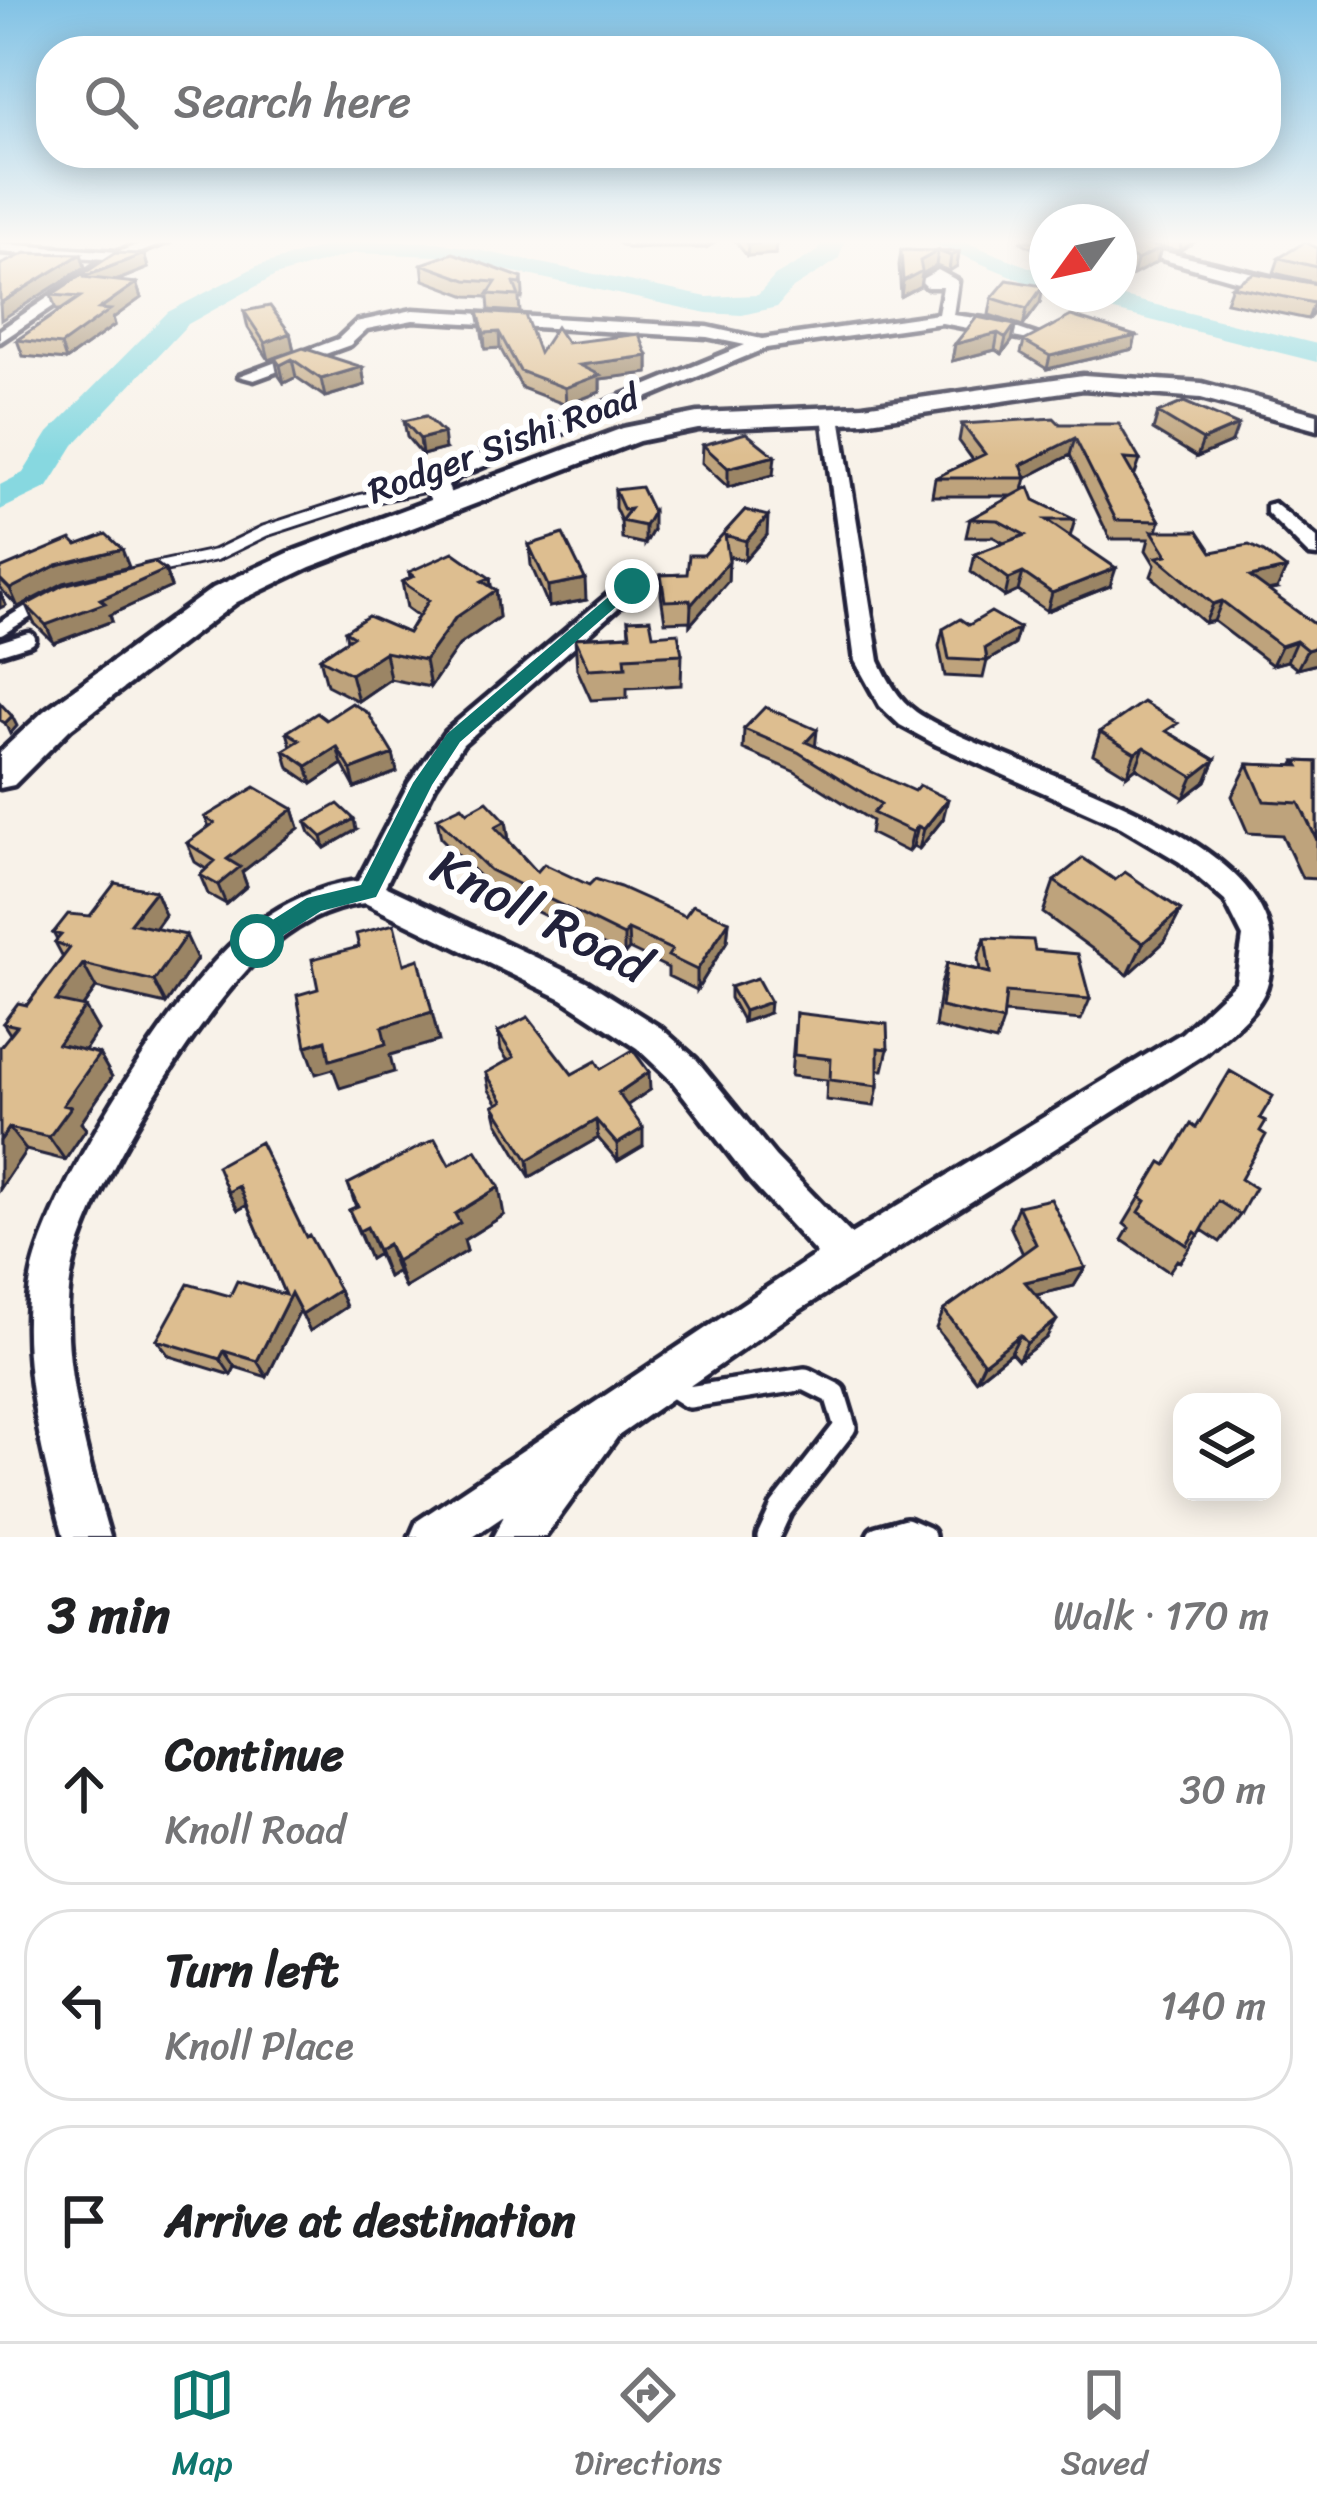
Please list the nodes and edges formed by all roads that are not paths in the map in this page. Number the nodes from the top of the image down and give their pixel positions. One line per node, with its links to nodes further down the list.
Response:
1 (36, 313): 4 (street)
2 (946, 313): 3 (street)
3 (945, 318): 5 (street); 6 (street)
4 (0, 337)
5 (1033, 339)
6 (762, 344): 7 (street); 10 (street)
7 (248, 376)
8 (831, 416): 9 (main road, Rodger Sishi Road); 10 (main road, Rodger Sishi Road); 21 (street)
9 (1317, 422)
10 (442, 496): 13 (lane); 19 (main road, Rodger Sishi Road)
11 (1274, 509): 12 (street)
12 (1317, 550)
13 (139, 572)
14 (632, 586): 20 (street)
15 (53, 599): 16 (lane)
16 (0, 629)
17 (29, 639): 18 (lane)
18 (0, 648)
19 (0, 775)
20 (368, 891): 21 (street, Knoll Road); 24 (street, Knoll Road)
21 (846, 1257): 22 (street)
22 (663, 1379): 23 (street); 27 (lane)
23 (615, 1412): 25 (street); 26 (street)
24 (87, 1537)
25 (433, 1537)
26 (516, 1537)
27 (768, 1537)
28 (878, 1537): 29 (lane)
29 (924, 1537)

